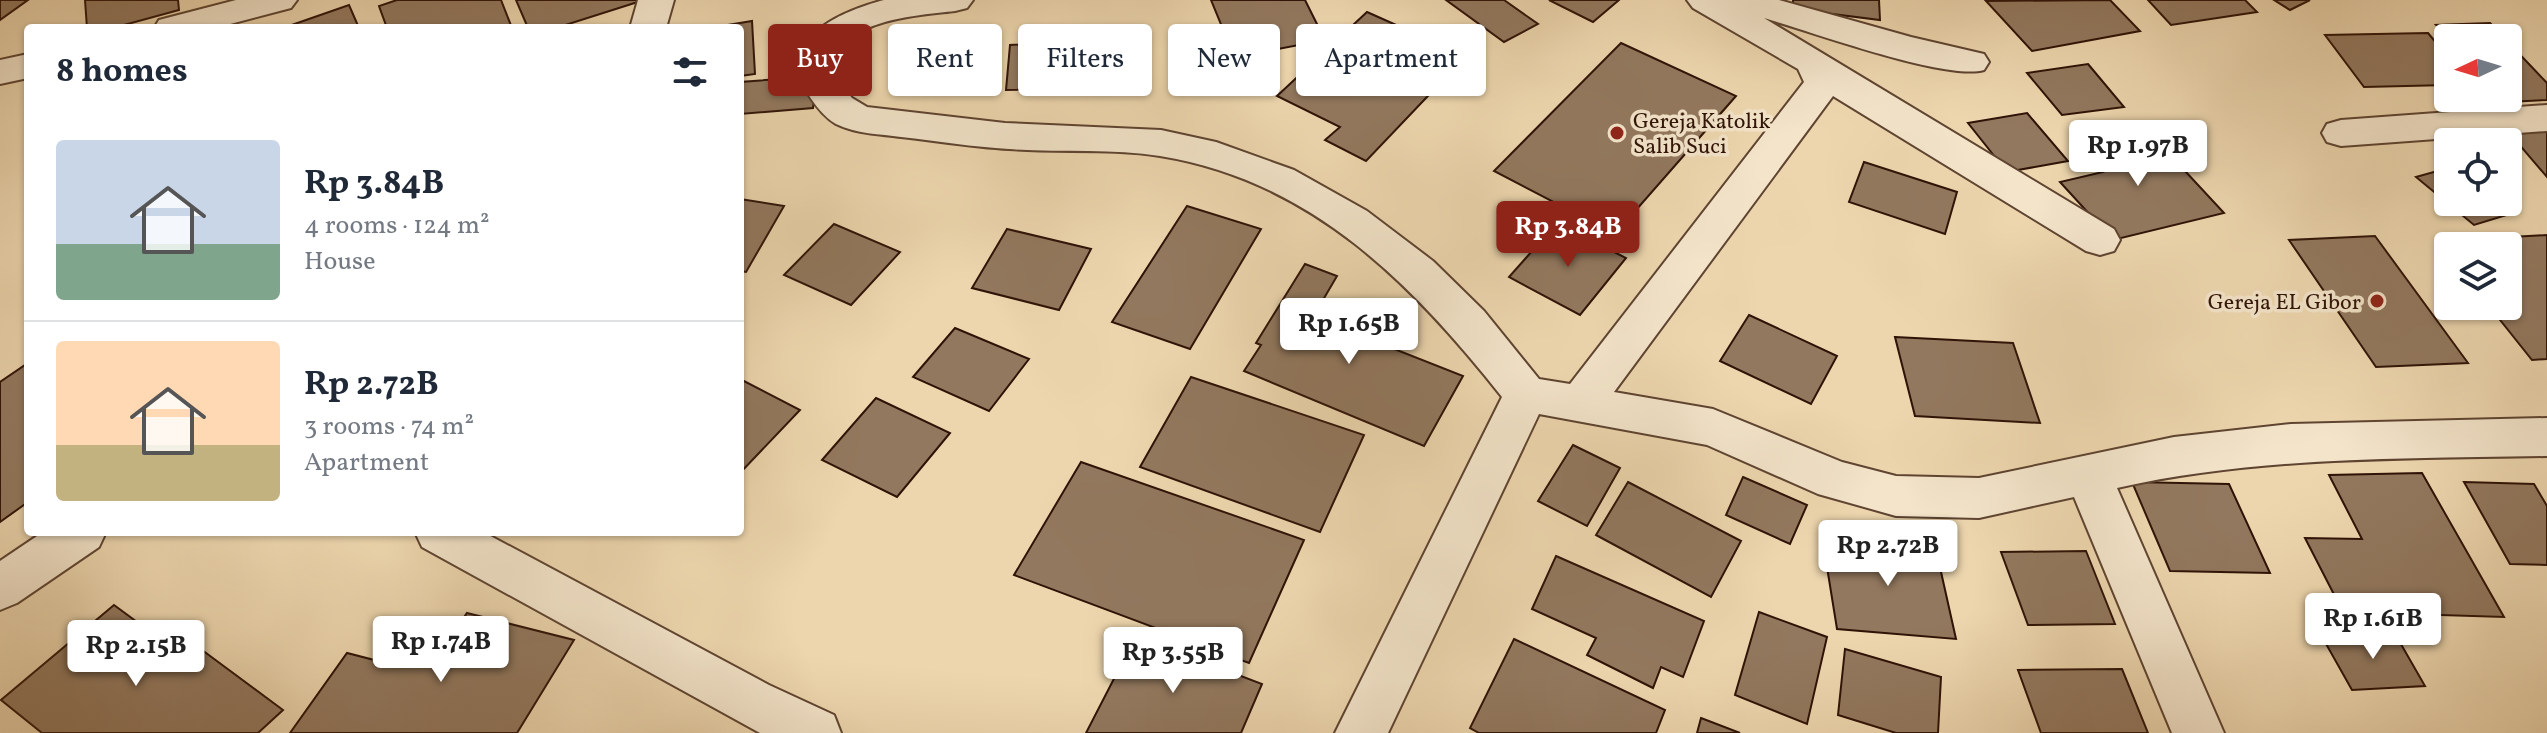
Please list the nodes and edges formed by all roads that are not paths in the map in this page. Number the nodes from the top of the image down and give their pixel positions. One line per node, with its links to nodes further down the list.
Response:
1 (279, 0): 6 (street)
2 (656, 0): 7 (street)
3 (955, 0): 15 (street)
4 (1705, 0): 11 (street)
5 (1733, 0): 8 (street)
6 (187, 24)
7 (649, 24)
8 (1971, 62)
9 (24, 67): 10 (street)
10 (0, 72)
11 (1821, 72): 14 (street); 16 (street)
12 (2547, 118): 13 (street)
13 (2341, 133)
14 (2100, 240)
15 (1526, 394): 16 (street); 23 (street)
16 (1580, 404): 18 (street)
17 (2547, 437): 18 (street)
18 (2088, 474): 24 (street)
19 (76, 536): 21 (street)
20 (446, 536): 22 (street)
21 (0, 588)
22 (815, 733)
23 (1361, 733)
24 (2198, 733)

